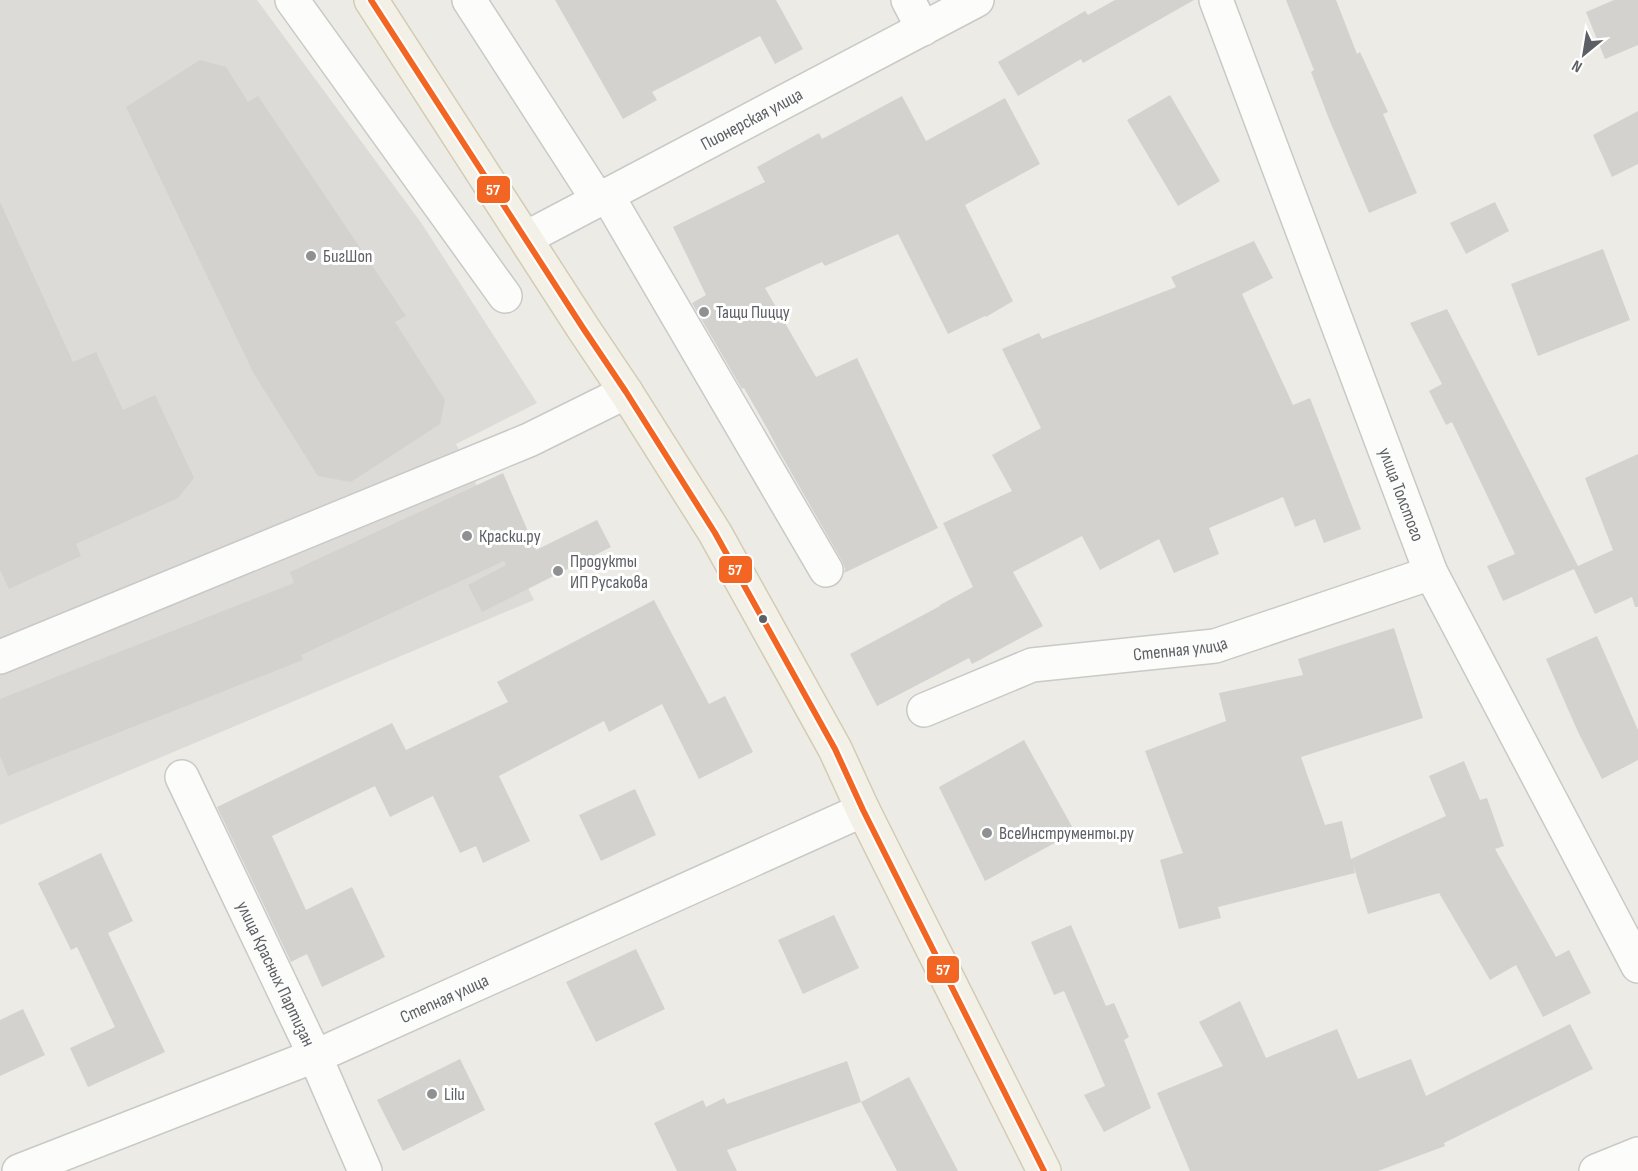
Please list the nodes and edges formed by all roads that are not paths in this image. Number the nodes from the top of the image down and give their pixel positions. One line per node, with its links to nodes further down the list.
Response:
1 (292, 0): 10 (street)
2 (371, 0): 9 (main road)
3 (469, 0): 8 (street)
4 (908, 0): 7 (street)
5 (977, 0): 7 (street, Пионерская улица)
6 (1216, 0): 13 (street, улица Толстого)
7 (923, 29): 8 (street, Пионерская улица)
8 (602, 198): 9 (street, Пионерская улица); 12 (street)
9 (526, 238): 11 (main road)
10 (505, 296)
11 (626, 392): 14 (street); 17 (main road)
12 (826, 570)
13 (1431, 573): 15 (street, Степная улица); 18 (street, улица Толстого)
14 (0, 657)
15 (924, 710)
16 (182, 777): 19 (street, улица Красных Партизан)
17 (863, 810): 19 (street, Степная улица); 23 (main road)
18 (1638, 966)
19 (315, 1056): 21 (street, Степная улица); 22 (street, улица Красных Партизан)
20 (1638, 1154): 24 (street)
21 (20, 1171)
22 (364, 1171)
23 (1044, 1171)
24 (1596, 1171)

